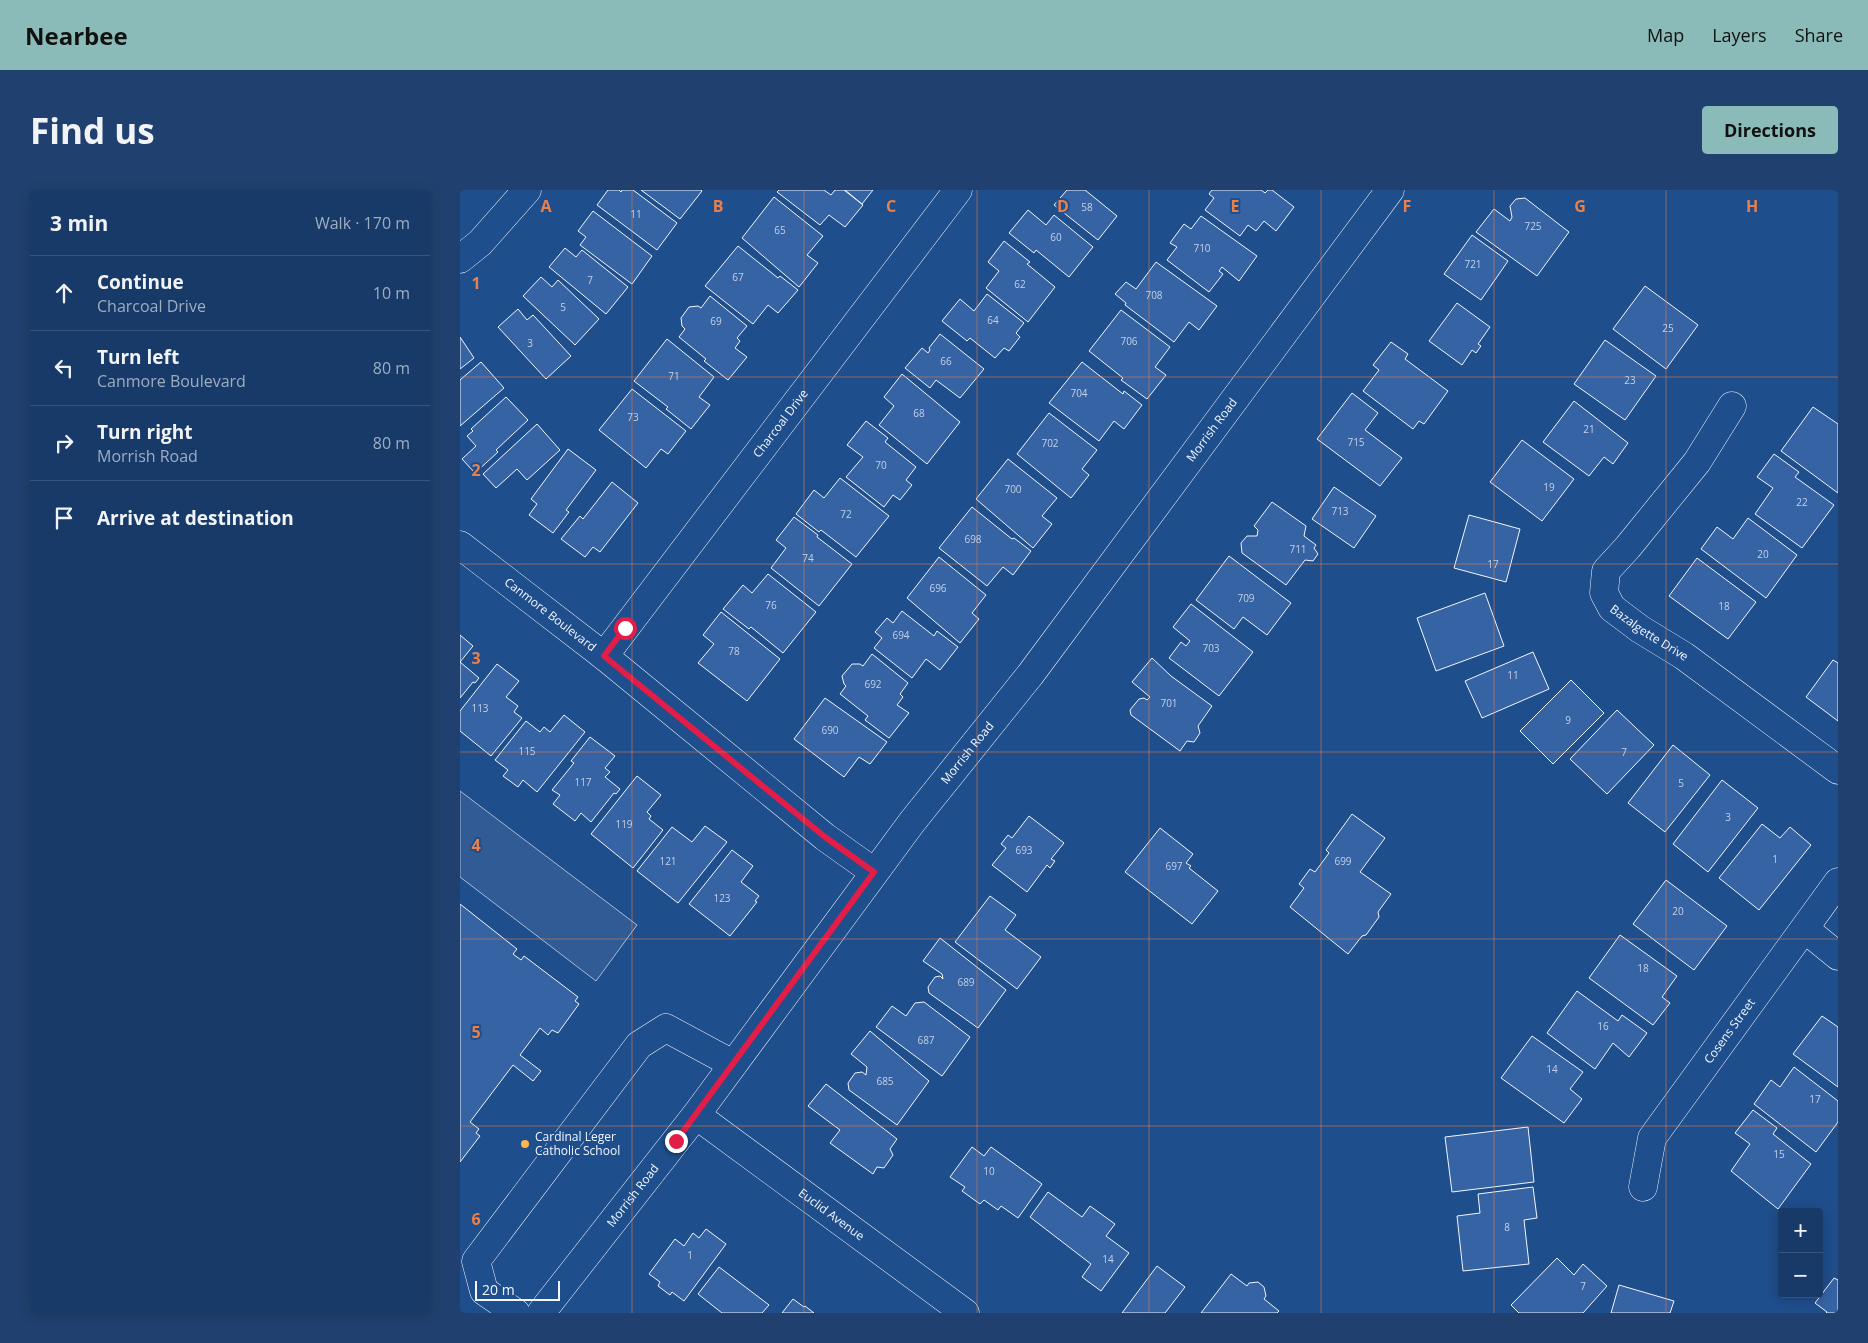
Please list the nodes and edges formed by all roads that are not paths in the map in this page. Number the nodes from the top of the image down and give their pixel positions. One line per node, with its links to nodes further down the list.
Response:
1 (527, 190): 4 (street)
2 (958, 190): 7 (street, Charcoal Drive)
3 (1390, 190): 9 (street, Morrish Road)
4 (460, 259)
5 (1732, 406): 8 (street, Bazalgette Drive)
6 (460, 546): 7 (street, Canmore Boulevard)
7 (604, 656): 9 (street, Canmore Boulevard)
8 (1838, 770)
9 (874, 872): 13 (street, Morrish Road)
10 (1838, 882): 11 (street, Cosens Street)
11 (1805, 930): 12 (street); 15 (street, Cosens Street)
12 (1838, 956)
13 (733, 1064): 14 (street, Morrish Road); 16 (street)
14 (696, 1115): 17 (street, Morrish Road); 18 (street, Euclid Avenue)
15 (1644, 1187)
16 (516, 1313)
17 (541, 1313)
18 (965, 1313)

